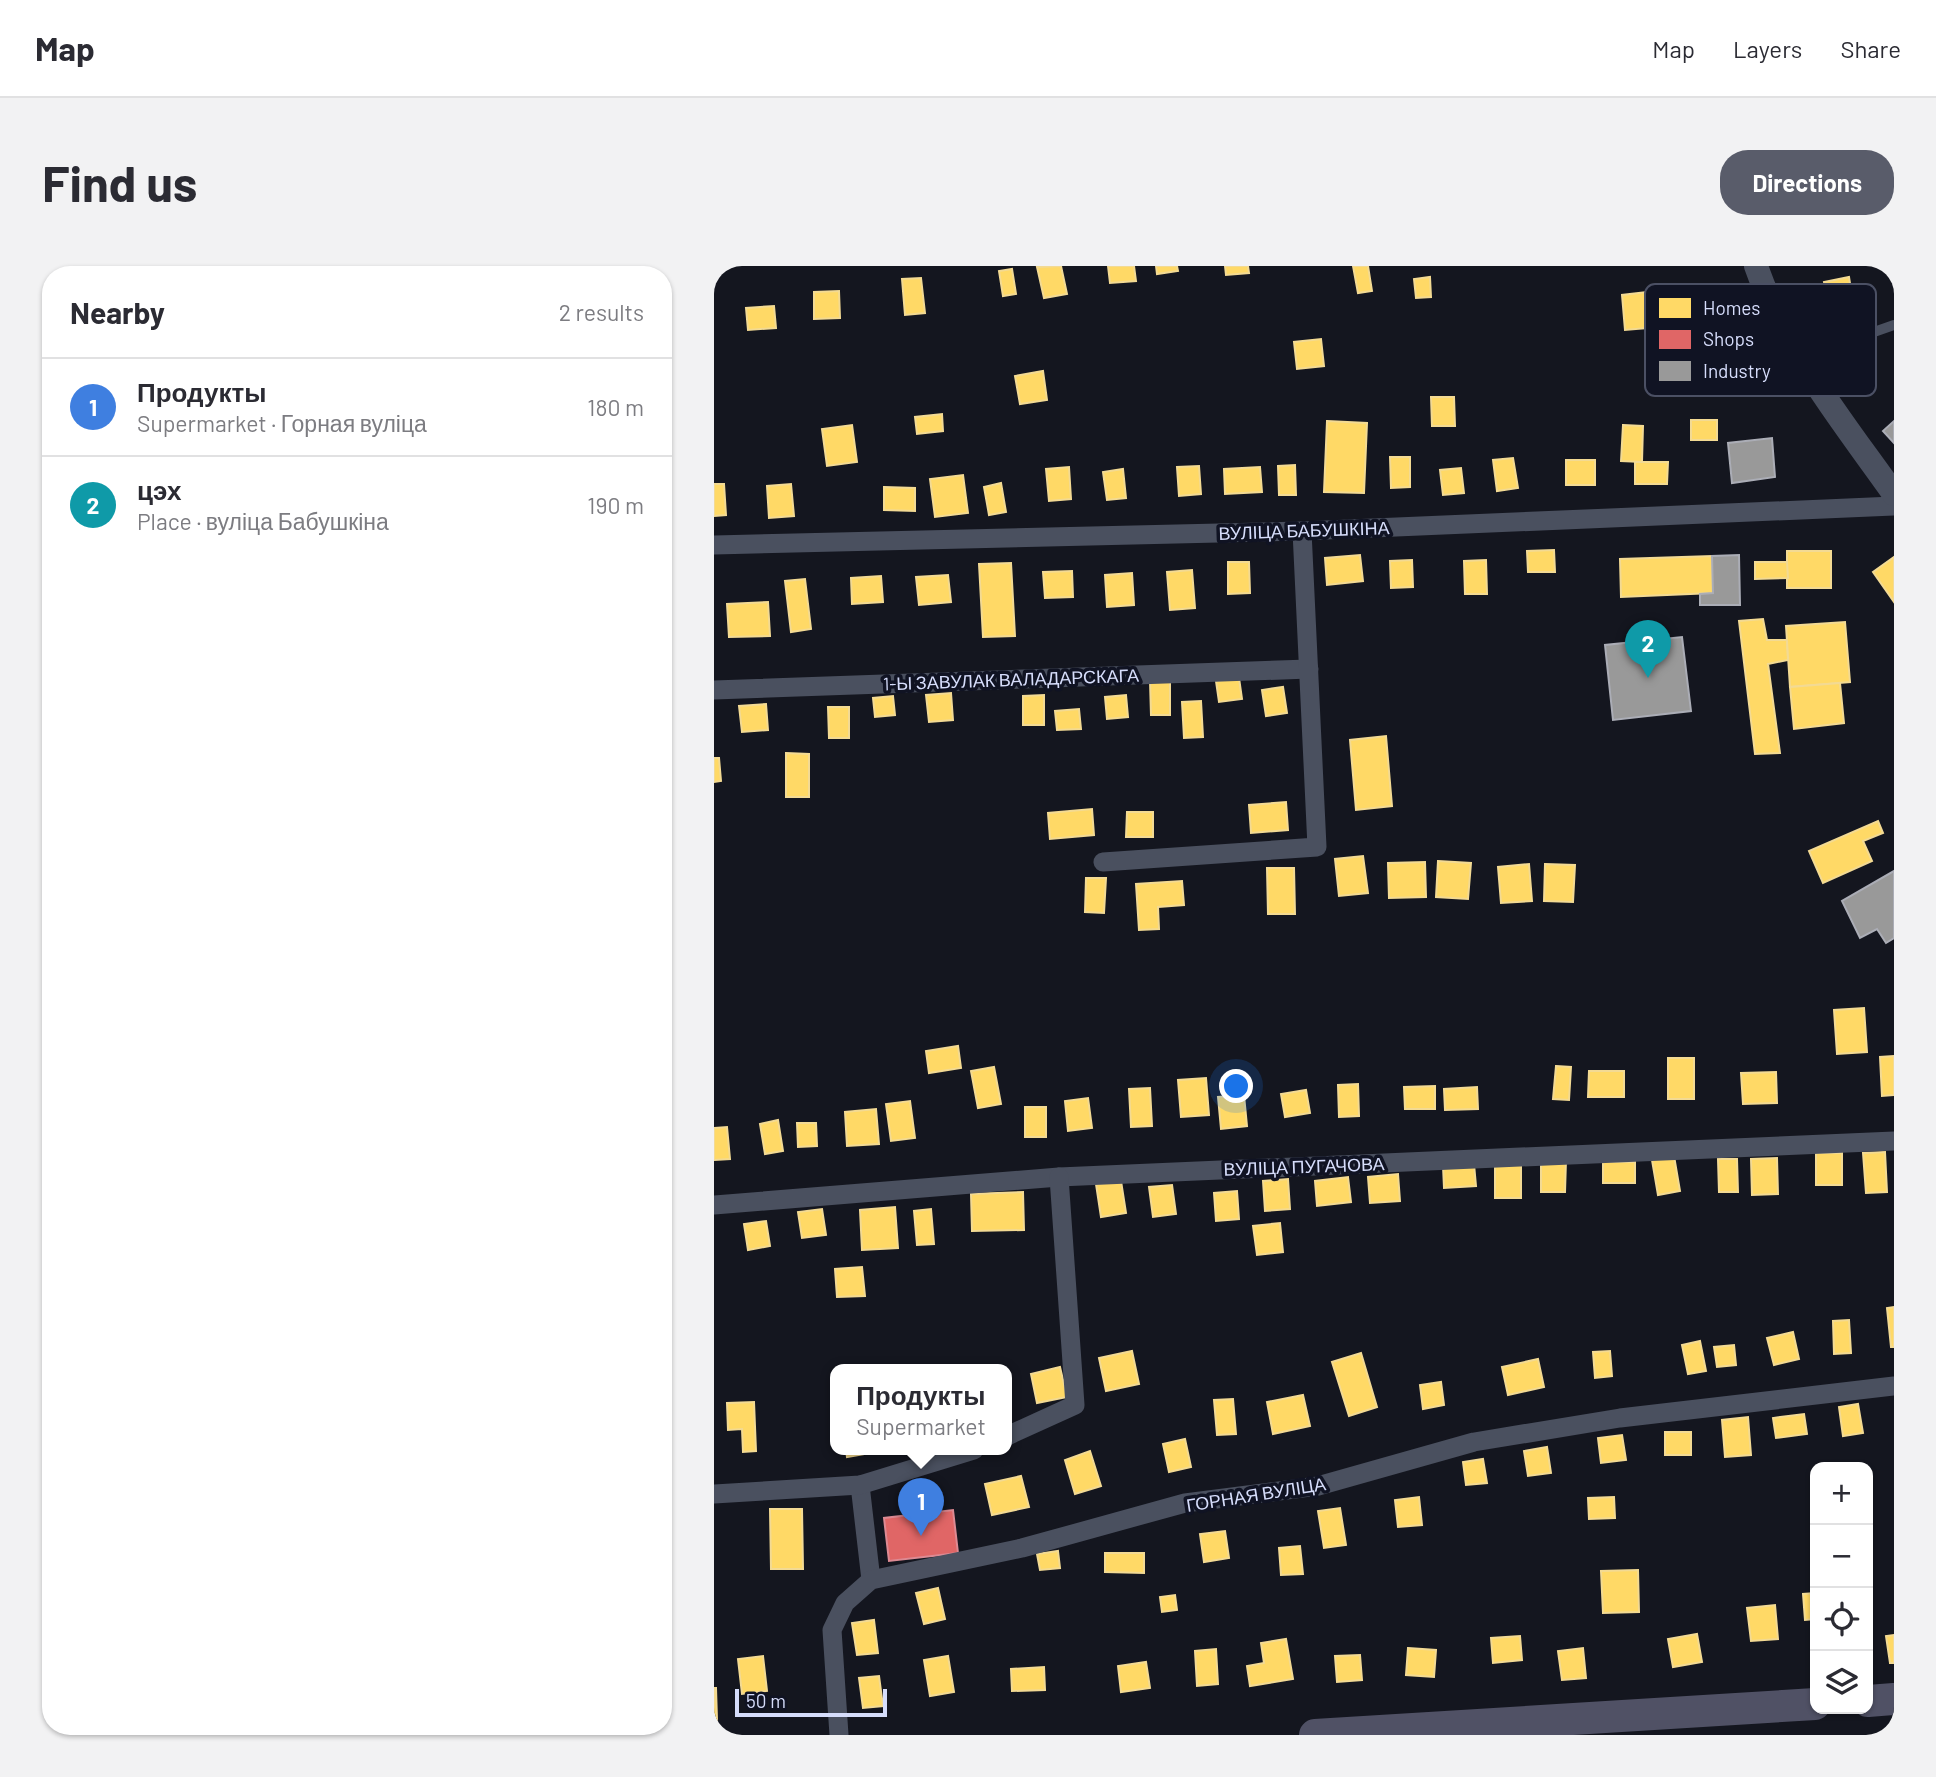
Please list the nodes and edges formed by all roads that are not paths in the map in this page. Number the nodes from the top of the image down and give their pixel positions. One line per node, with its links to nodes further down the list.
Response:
1 (1756, 266): 2 (street)
2 (1764, 284)
3 (1894, 325): 4 (lane)
4 (1876, 331)
5 (1826, 396): 6 (street)
6 (1894, 494)
7 (1894, 506): 8 (street, ВУЛІЦА БАБУШКІНА)
8 (1302, 531): 9 (street, ВУЛІЦА БАБУШКІНА); 10 (street)
9 (714, 545)
10 (1309, 669): 11 (street, 1-Ы ЗАВУЛАК ВАЛАДАРСКАГА); 12 (street)
11 (714, 690)
12 (1103, 862)
13 (1894, 1141): 14 (street, ВУЛІЦА ПУГАЧОВА)
14 (1059, 1177): 15 (street, ВУЛІЦА ПУГАЧОВА); 17 (street)
15 (714, 1205)
16 (1894, 1386): 21 (street, ГОРНАЯ ВУЛІЦА)
17 (1012, 1434)
18 (958, 1455): 19 (street)
19 (860, 1485): 20 (street); 21 (street)
20 (714, 1494)
21 (872, 1580): 26 (street, ГОРНАЯ ВУЛІЦА)
22 (1894, 1699): 23 (main road)
23 (1873, 1700)
24 (1810, 1704): 25 (main road)
25 (1524, 1730): 27 (main road)
26 (839, 1735)
27 (1315, 1735)

